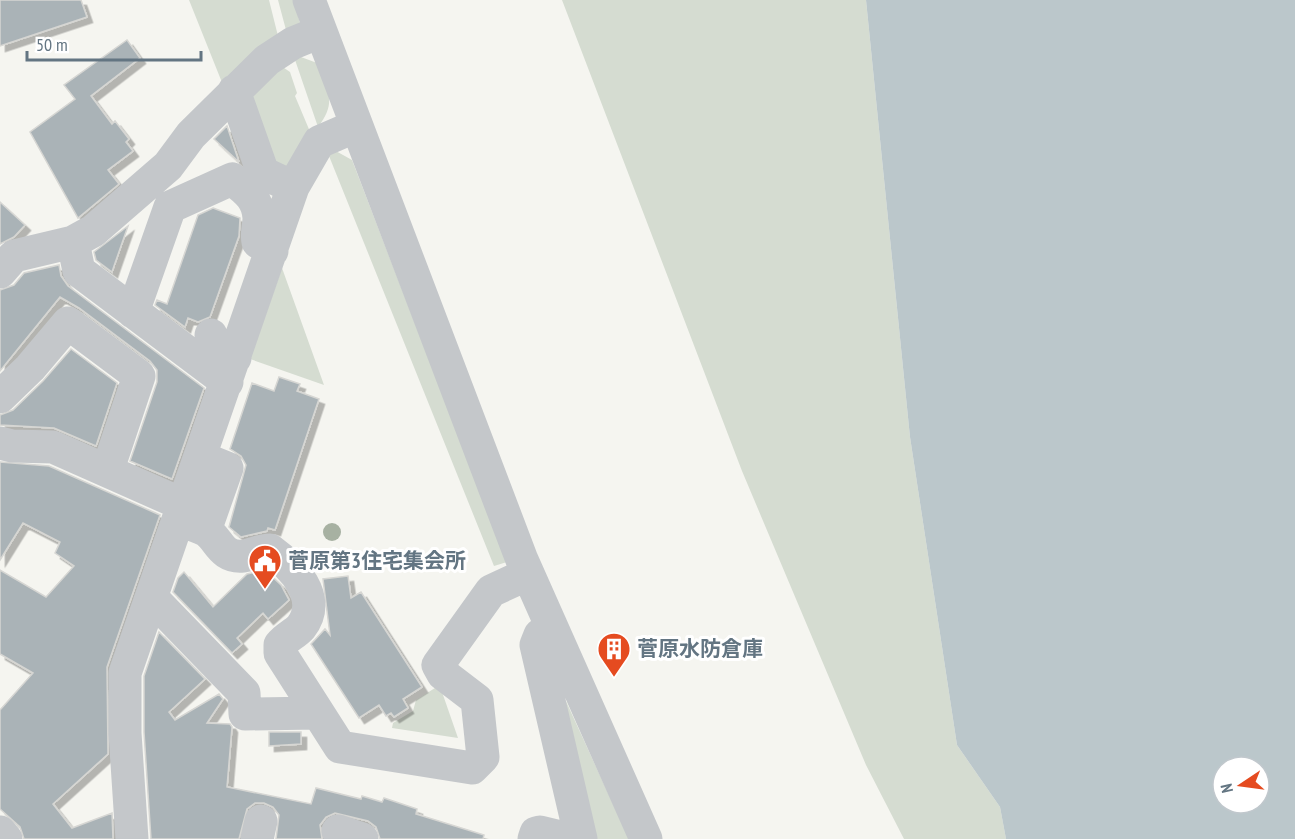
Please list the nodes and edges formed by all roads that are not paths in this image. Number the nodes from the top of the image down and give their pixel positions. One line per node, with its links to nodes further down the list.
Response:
1 (309, 0): 2 (street)
2 (320, 32): 3 (street); 4 (street)
3 (234, 91): 5 (street); 6 (street)
4 (356, 126): 5 (street); 16 (street)
5 (293, 187): 7 (street)
6 (73, 242): 8 (street); 9 (street)
7 (272, 251): 9 (street); 11 (street)
8 (0, 272)
9 (132, 312): 11 (street)
10 (211, 335): 11 (street)
11 (231, 370): 15 (street)
12 (0, 397): 14 (street)
13 (0, 443): 14 (street)
14 (108, 469): 15 (street)
15 (190, 519): 17 (street); 19 (street)
16 (528, 574): 18 (street); 19 (street)
17 (152, 598): 19 (street); 22 (street)
18 (552, 630): 25 (street); 26 (street)
19 (318, 713)
20 (0, 832): 21 (street)
21 (6, 839)
22 (132, 839)
23 (534, 839): 24 (street)
24 (569, 839)
25 (581, 839)
26 (646, 839)

